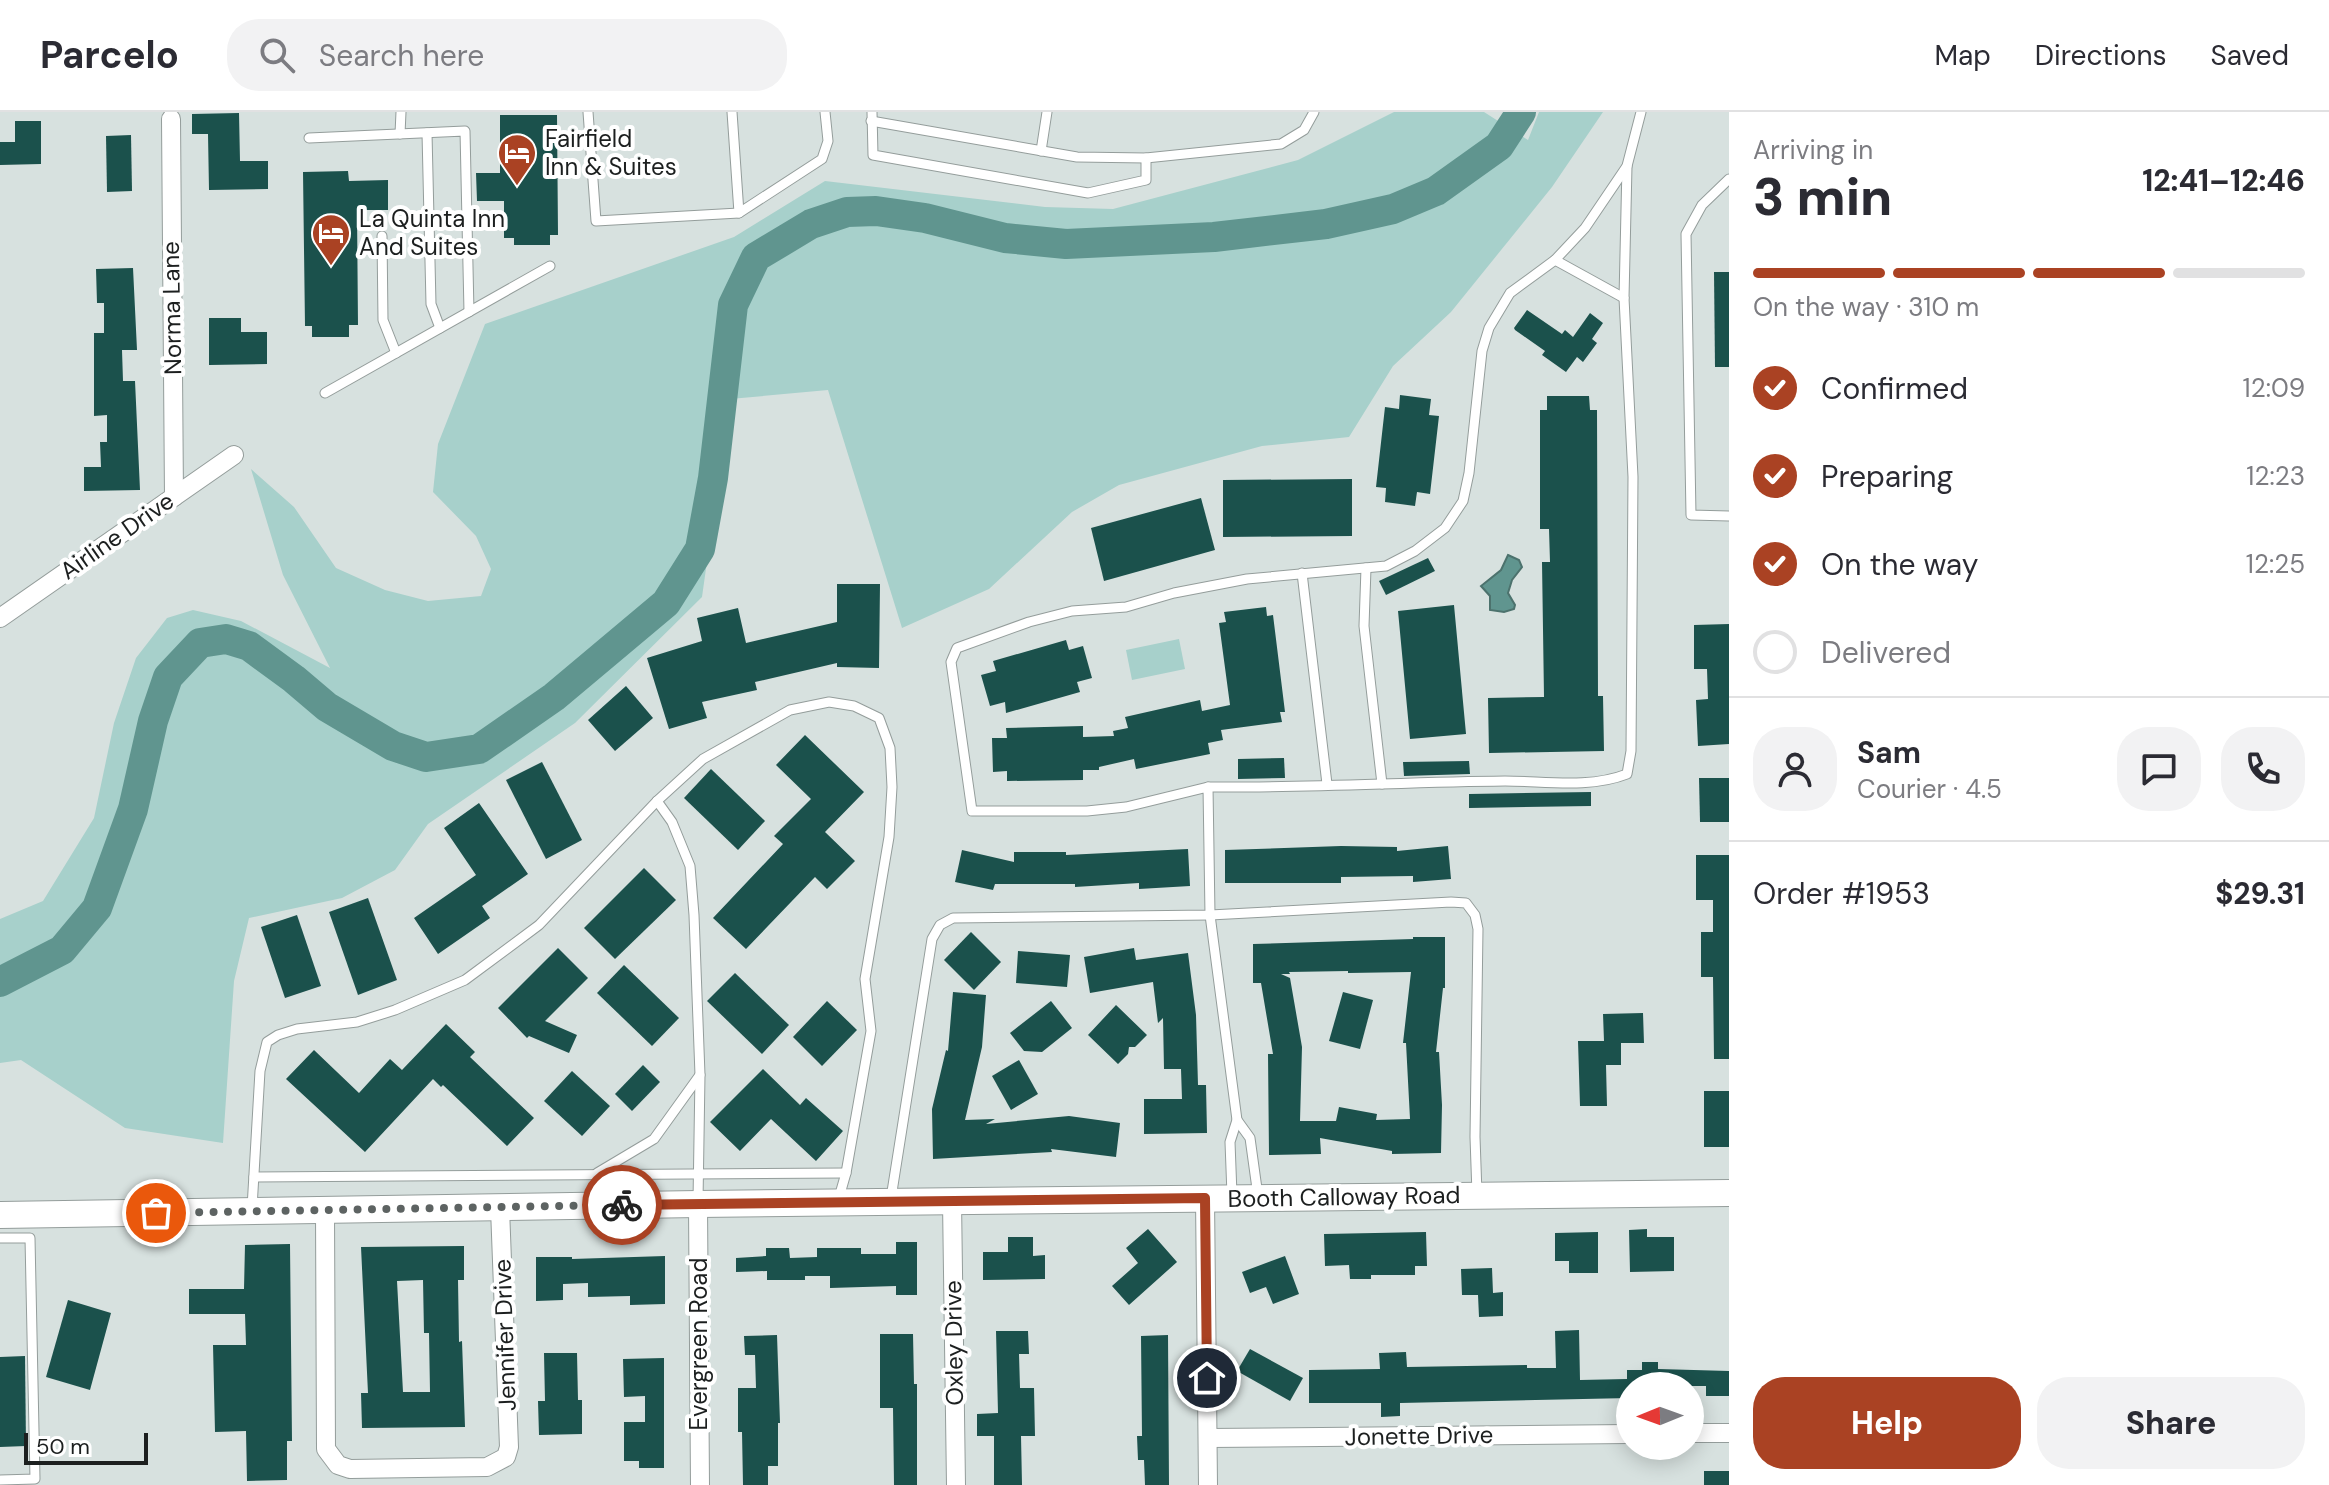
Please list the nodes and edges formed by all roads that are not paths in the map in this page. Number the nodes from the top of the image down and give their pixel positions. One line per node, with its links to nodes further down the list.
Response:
1 (401, 112): 11 (lane)
2 (588, 112): 17 (lane)
3 (732, 112): 17 (lane)
4 (825, 112): 17 (lane)
5 (1047, 112): 13 (lane)
6 (1314, 112): 14 (lane)
7 (1641, 112): 15 (lane)
8 (871, 117): 13 (lane); 14 (lane)
9 (171, 119): 27 (street, Norma Lane)
10 (427, 133): 11 (lane); 22 (lane); 23 (lane)
11 (400, 134): 12 (lane)
12 (309, 138)
13 (1041, 151): 14 (lane)
14 (1146, 158)
15 (1627, 166): 19 (lane); 21 (lane)
16 (1729, 179): 28 (lane)
17 (739, 213)
18 (382, 236): 24 (lane)
19 (1555, 260): 21 (lane); 29 (lane)
20 (550, 266): 22 (lane)
21 (1624, 298): 33 (lane)
22 (469, 312): 23 (lane)
23 (440, 328): 24 (lane)
24 (396, 353): 25 (lane)
25 (325, 393)
26 (234, 455): 27 (street, Airline Drive)
27 (174, 497): 31 (street, Airline Drive)
28 (1729, 516)
29 (1366, 568): 30 (lane); 33 (lane)
30 (1302, 573): 32 (lane); 34 (lane)
31 (0, 618)
32 (1327, 784): 33 (lane); 34 (lane)
33 (1382, 784)
34 (1208, 787): 36 (lane)
35 (657, 801): 37 (lane); 40 (lane); 42 (lane)
36 (1210, 915): 38 (lane); 44 (lane); 49 (lane)
37 (700, 1075): 39 (lane); 41 (lane)
38 (1237, 1120): 46 (lane); 46 (lane)
39 (699, 1173): 40 (lane); 41 (lane); 50 (lane)
40 (846, 1173): 48 (lane)
41 (594, 1175): 42 (lane)
42 (254, 1177): 53 (lane)
43 (1729, 1193): 44 (street, Booth Calloway Road)
44 (1477, 1196): 46 (street, Booth Calloway Road)
45 (1205, 1198): 46 (street, Booth Calloway Road); 47 (street, Booth Calloway Road); 60 (street)
46 (1246, 1198)
47 (952, 1201): 49 (street, Booth Calloway Road); 63 (street, Oxley Drive)
48 (838, 1202): 49 (street, Booth Calloway Road); 50 (street, Booth Calloway Road)
49 (891, 1202)
50 (698, 1204): 51 (street, Booth Calloway Road); 62 (street, Evergreen Road)
51 (500, 1208): 52 (street, Booth Calloway Road); 52 (street, Jennifer Drive)
52 (325, 1210): 53 (street, Booth Calloway Road)
53 (252, 1212): 55 (street, Booth Calloway Road)
54 (0, 1215): 55 (street, Booth Calloway Road)
55 (30, 1226): 56 (lane); 61 (lane)
56 (0, 1238)
57 (1704, 1433): 58 (street)
58 (1729, 1433)
59 (1616, 1434): 60 (street, Jonette Drive)
60 (1208, 1438): 64 (street)
61 (0, 1480)
62 (700, 1485)
63 (956, 1485)
64 (1208, 1485)

